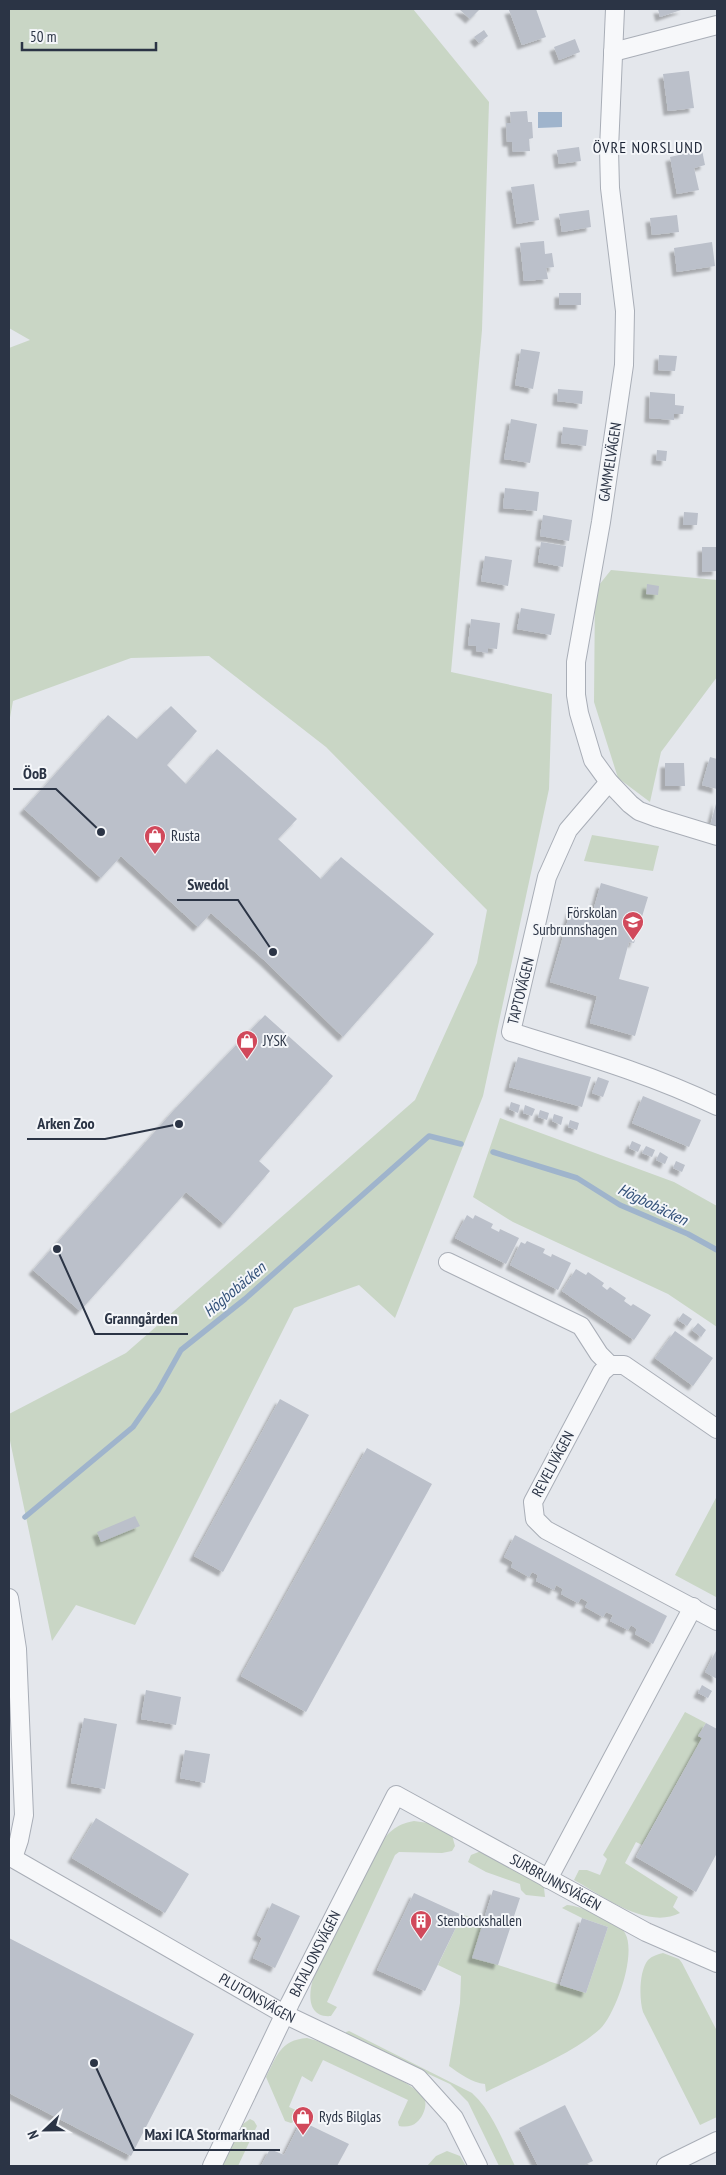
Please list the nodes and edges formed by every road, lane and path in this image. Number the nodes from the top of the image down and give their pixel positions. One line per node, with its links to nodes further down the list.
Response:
1 (615, 9): 3 (street, GAMMELVÄGEN)
2 (717, 25): 3 (street)
3 (613, 52): 4 (street, GAMMELVÄGEN)
4 (609, 782): 5 (street, GAMMELVÄGEN); 6 (street, TAPTOVÄGEN)
5 (717, 836)
6 (717, 1106)
7 (448, 1262): 8 (street)
8 (610, 1365): 9 (street); 11 (street, REVELJVÄGEN)
9 (717, 1429)
10 (9, 1598): 14 (street)
11 (693, 1607): 12 (street, REVELJVÄGEN); 15 (street)
12 (717, 1621)
13 (396, 1795): 15 (street, SURBRUNNSVÄGEN); 17 (street, BATALJONSVÄGEN)
14 (11, 1857): 17 (street, PLUTONSVÄGEN)
15 (548, 1879): 16 (street, SURBRUNNSVÄGEN)
16 (717, 1963)
17 (284, 2014): 19 (street, BATALJONSVÄGEN); 20 (street, PLUTONSVÄGEN)
18 (717, 2140): 21 (street)
19 (212, 2166)
20 (478, 2166)
21 (666, 2166)

